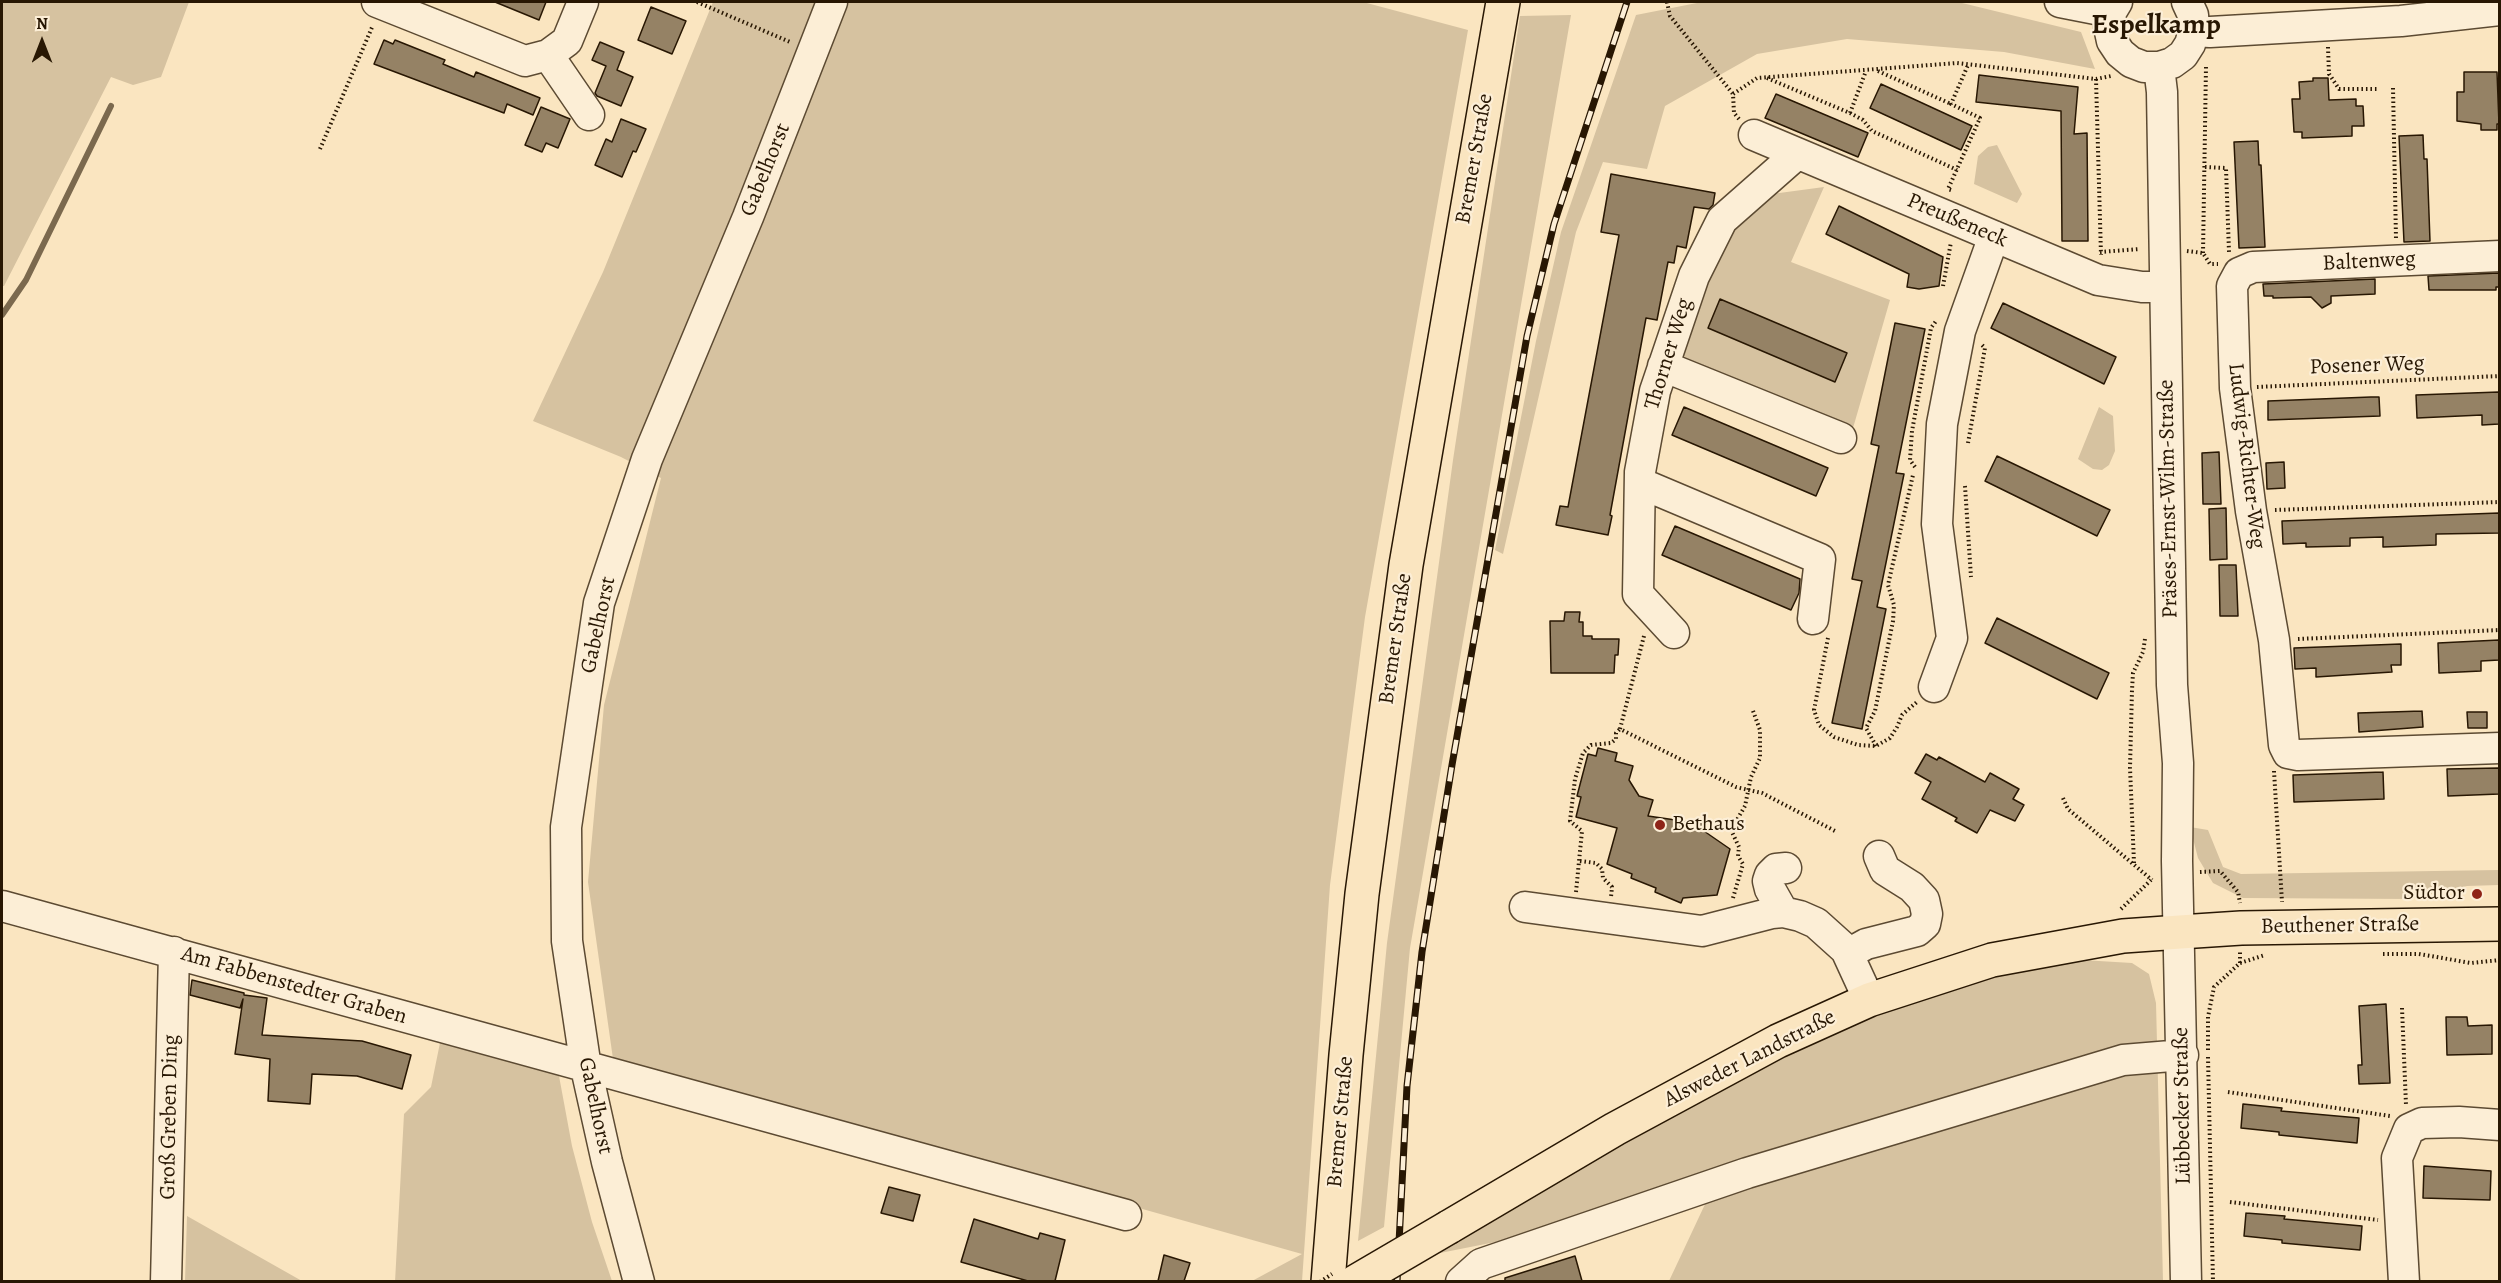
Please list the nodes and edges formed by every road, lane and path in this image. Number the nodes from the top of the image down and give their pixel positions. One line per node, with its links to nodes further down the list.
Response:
1 (583, 2): 14 (street)
2 (697, 2): 13 (path)
3 (832, 2): 13 (street, Gabelhorst)
4 (1503, 2): 102 (main road, Bremer Straße)
5 (1667, 2): 22 (path)
6 (2060, 2): 9 (street)
7 (2187, 2): 11 (street)
8 (379, 3): 14 (street); 27 (path)
9 (2114, 7): 16 (street)
10 (2499, 10): 11 (street)
11 (2200, 44): 16 (street); 29 (path)
12 (2328, 46): 21 (path)
13 (813, 51): 93 (street, Gabelhorst)
14 (548, 55): 25 (street)
15 (1968, 65): 17 (path); 23 (path); 38 (path)
16 (2159, 67): 41 (street, Präses-Ernst-Wilm-Straße)
17 (1875, 70): 18 (path); 23 (path)
18 (1866, 71): 19 (path); 24 (path)
19 (1766, 78): 22 (path); 24 (path)
20 (2393, 88): 37 (path)
21 (2379, 89)
22 (1733, 94): 26 (path)
23 (1951, 104): 30 (path)
24 (1850, 113): 30 (path)
25 (589, 115)
26 (1754, 135): 28 (street, Preußeneck)
27 (320, 148)
28 (1797, 154): 31 (street, Preußeneck); 44 (street, Thorner Weg)
29 (2205, 167): 35 (path); 39 (path)
30 (1956, 170): 31 (path)
31 (1957, 207): 32 (street, Preußeneck); 40 (path)
32 (1994, 236): 38 (street, Preußeneck); 42 (street)
33 (2145, 249): 38 (path)
34 (2175, 250): 35 (path)
35 (2203, 253): 39 (path)
36 (2499, 256): 37 (street, Baltenweg)
37 (2397, 260): 39 (street, Baltenweg)
38 (2096, 261): 41 (street, Preußeneck)
39 (2235, 269): 46 (street, Ludwig-Richter-Weg)
40 (1943, 286)
41 (2164, 287): 73 (street, Präses-Ernst-Wilm-Straße)
42 (1968, 310): 60 (street); 63 (path)
43 (1978, 340): 48 (path)
44 (1663, 366): 47 (street); 49 (street, Thorner Weg)
45 (2499, 376): 46 (path, Posener Weg)
46 (2235, 388): 52 (street, Ludwig-Richter-Weg)
47 (1841, 438)
48 (1967, 450)
49 (1640, 483): 54 (street, Thorner Weg); 55 (street)
50 (1965, 484): 53 (path)
51 (2499, 502): 52 (path)
52 (2251, 511): 59 (street, Ludwig-Richter-Weg)
53 (1971, 584)
54 (1645, 600): 57 (street); 62 (path)
55 (1821, 627): 63 (path)
56 (2499, 630): 59 (path)
57 (1674, 633)
58 (2145, 633): 71 (path)
59 (2274, 640): 65 (street, Ludwig-Richter-Weg)
60 (1934, 687): 63 (path)
61 (1752, 708): 66 (path)
62 (1620, 729): 66 (path); 70 (path)
63 (1876, 746)
64 (2499, 748): 65 (street)
65 (2288, 753): 79 (path)
66 (1748, 790): 68 (path); 75 (path)
67 (2063, 798): 71 (path)
68 (1837, 832)
69 (1879, 856): 85 (street)
70 (1580, 861): 74 (path); 76 (path)
71 (2134, 863): 73 (path)
72 (1786, 868): 80 (street)
73 (2177, 875): 82 (path); 83 (street, Präses-Ernst-Wilm-Straße)
74 (1603, 878)
75 (1732, 900)
76 (1575, 901)
77 (2, 906): 84 (street, Am Fabbenstedter Graben)
78 (1525, 907): 80 (street)
79 (2283, 907)
80 (1783, 912): 85 (street)
81 (2499, 924): 82 (main road, Beuthener Straße)
82 (2241, 928): 83 (main road, Beuthener Straße); 89 (path)
83 (2180, 932): 90 (main road, Alsweder Landstraße); 92 (street, Lübbecker Straße)
84 (174, 952): 93 (street, Am Fabbenstedter Graben); 100 (street, Groß Greben Ding)
85 (1848, 954): 90 (street)
86 (2372, 954): 88 (path)
87 (2266, 955): 89 (path)
88 (2499, 960)
89 (2240, 963): 106 (path)
90 (1869, 1000): 103 (main road, Alsweder Landstraße, bridge)
91 (2402, 1008): 96 (path)
92 (2183, 1055): 104 (street); 105 (street, Lübbecker Straße)
93 (586, 1068): 98 (street, Am Fabbenstedter Graben); 101 (street, Gabelhorst)
94 (2228, 1092): 96 (path)
95 (2499, 1125): 96 (street)
96 (2414, 1127): 99 (street)
97 (2230, 1202): 99 (path)
98 (1126, 1215)
99 (2401, 1223): 107 (street)
100 (166, 1281)
101 (639, 1281)
102 (1328, 1281)
103 (1355, 1281)
104 (1461, 1281)
105 (2186, 1281)
106 (2213, 1281)
107 (2404, 1281)

